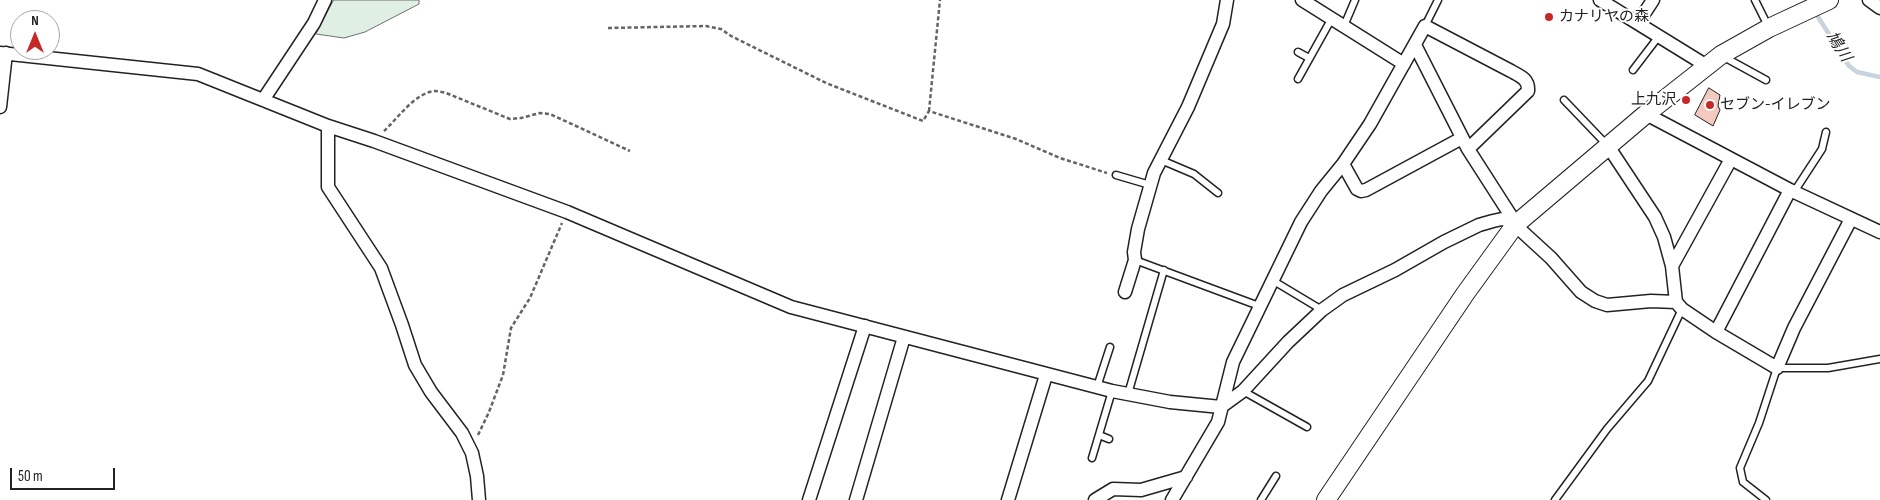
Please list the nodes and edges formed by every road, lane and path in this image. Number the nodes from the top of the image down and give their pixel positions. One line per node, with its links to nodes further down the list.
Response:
1 (325, 0): 29 (street)
2 (940, 0): 32 (path)
3 (1228, 0): 41 (street)
4 (1302, 0): 13 (street)
5 (1355, 0): 15 (lane)
6 (1438, 0): 16 (lane)
7 (1600, 0): 14 (street)
8 (1653, 0): 14 (street)
9 (1755, 0): 18 (lane)
10 (1829, 0): 18 (street)
11 (1869, 0): 12 (street)
12 (1880, 8)
13 (1332, 18): 15 (street); 23 (lane)
14 (1638, 23): 19 (street)
15 (1344, 26): 25 (street)
16 (1425, 26): 20 (street); 37 (street)
17 (608, 28): 32 (path)
18 (1768, 28): 24 (street)
19 (1658, 36): 24 (street); 26 (lane)
20 (1415, 45): 25 (street); 37 (street)
21 (1298, 52): 23 (lane)
22 (3, 53): 29 (street); 31 (street)
23 (1309, 58): 27 (lane)
24 (1714, 60): 28 (lane); 33 (street)
25 (1404, 64): 42 (street)
26 (1633, 70)
27 (1298, 79)
28 (1766, 80)
29 (263, 100): 34 (street)
30 (1564, 100): 38 (lane)
31 (0, 108)
32 (929, 111): 43 (path)
33 (1646, 114): 38 (street); 40 (street)
34 (328, 126): 36 (street); 74 (street)
35 (1826, 132): 45 (lane)
36 (374, 141): 39 (path); 47 (street)
37 (1465, 144): 42 (street); 49 (street)
38 (1608, 146): 49 (street); 52 (street)
39 (630, 152)
40 (1731, 159): 45 (street); 52 (street)
41 (1160, 160): 44 (street); 46 (lane)
42 (1343, 164): 54 (street)
43 (1116, 175): 44 (lane)
44 (1150, 185): 51 (street)
45 (1792, 191): 48 (street); 60 (street)
46 (1218, 193)
47 (567, 212): 59 (street); 74 (path)
48 (1852, 219): 50 (street); 64 (street)
49 (1515, 225): 56 (street); 58 (street); 85 (street)
50 (1880, 232)
51 (1135, 260): 53 (lane); 55 (street)
52 (1672, 266): 56 (street)
53 (1164, 270): 57 (lane); 69 (lane)
54 (1272, 280): 57 (street); 58 (lane)
55 (1125, 292)
56 (1679, 305): 60 (street); 86 (lane)
57 (1260, 306): 70 (street)
58 (1322, 310): 68 (street)
59 (865, 326): 61 (street); 79 (street)
60 (1716, 332): 64 (street)
61 (904, 337): 65 (street); 80 (street)
62 (1110, 346): 66 (lane)
63 (1880, 359): 64 (lane)
64 (1776, 368): 87 (lane)
65 (1046, 375): 66 (street); 81 (street)
66 (1097, 387): 67 (street)
67 (1112, 391): 69 (street); 72 (lane)
68 (1243, 391): 70 (street); 71 (lane)
69 (1128, 394): 70 (street)
70 (1221, 407): 77 (street)
71 (1307, 427)
72 (1099, 435): 73 (lane); 75 (lane)
73 (1109, 438)
74 (470, 449): 78 (street)
75 (1092, 458)
76 (1276, 476): 84 (lane)
77 (1186, 478): 82 (street); 83 (street)
78 (478, 500)
79 (809, 500)
80 (856, 500)
81 (1008, 500)
82 (1095, 500)
83 (1172, 500)
84 (1261, 500)
85 (1326, 500)
86 (1555, 500)
87 (1766, 500)

